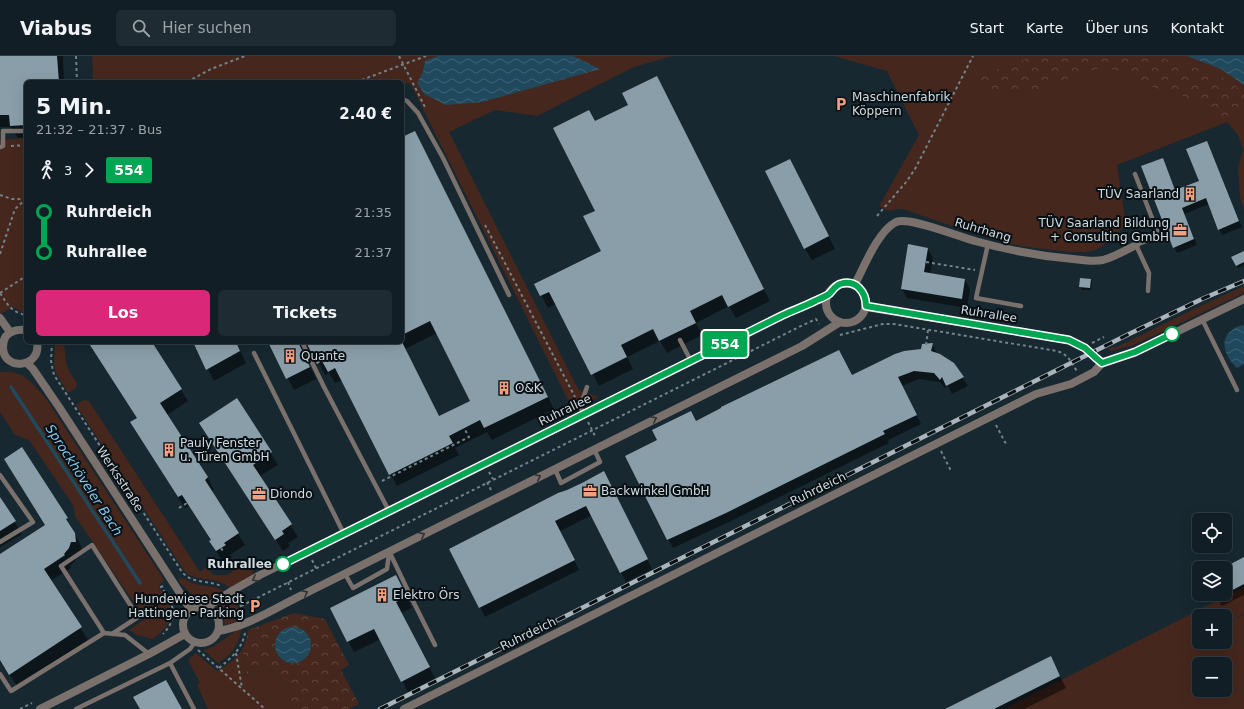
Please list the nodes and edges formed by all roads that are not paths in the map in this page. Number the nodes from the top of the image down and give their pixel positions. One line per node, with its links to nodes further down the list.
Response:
1 (404, 100): 10 (lane)
2 (24, 131): 3 (lane)
3 (2, 147)
4 (1135, 174): 6 (lane)
5 (988, 244): 6 (street, Ruhrhang); 7 (street, Ruhrhang); 13 (lane)
6 (1136, 245): 8 (lane)
7 (855, 284): 9 (street, Ruhrallee); 12 (street)
8 (1148, 291)
9 (829, 294): 16 (street); 24 (street, Ruhrallee)
10 (509, 296)
11 (1244, 299): 15 (street, Ruhrdeich)
12 (866, 306): 16 (street); 26 (street, Ruhrallee)
13 (1021, 306)
14 (0, 318): 18 (street)
15 (1202, 319): 26 (street, Ruhrdeich); 28 (lane)
16 (840, 322): 30 (street, one-way to 16)
17 (24, 330): 18 (street)
18 (10, 332): 23 (street)
19 (680, 340): 24 (lane)
20 (37, 344): 25 (street)
21 (303, 344): 33 (lane)
22 (254, 353): 34 (lane)
23 (3, 358): 25 (street)
24 (691, 361): 29 (street, Ruhrallee)
25 (27, 363): 39 (street, Werksstraße)
26 (1102, 363): 52 (street, Ruhrdeich)
27 (587, 387): 29 (lane)
28 (1237, 390)
29 (582, 411): 33 (street, Ruhrallee)
30 (597, 448): 31 (street); 31 (lane)
31 (555, 469): 36 (street, one-way to 31)
32 (0, 474): 35 (lane)
33 (389, 512): 34 (street, Ruhrallee)
34 (344, 534): 38 (street, Ruhrallee, one-way to 38)
35 (0, 542)
36 (389, 551): 37 (street); 37 (lane); 45 (lane)
37 (345, 574): 40 (street, one-way to 37)
38 (207, 608): 39 (street, Ruhrallee); 40 (street)
39 (191, 610): 43 (street)
40 (218, 631): 44 (street)
41 (104, 634): 42 (lane); 42 (lane); 48 (lane)
42 (112, 634): 46 (lane)
43 (185, 634): 44 (street); 46 (street)
44 (194, 644): 47 (lane)
45 (435, 645)
46 (149, 654): 49 (street)
47 (170, 663): 50 (lane); 51 (lane)
48 (0, 674)
49 (40, 709)
50 (76, 709)
51 (194, 709)
52 (404, 709)

